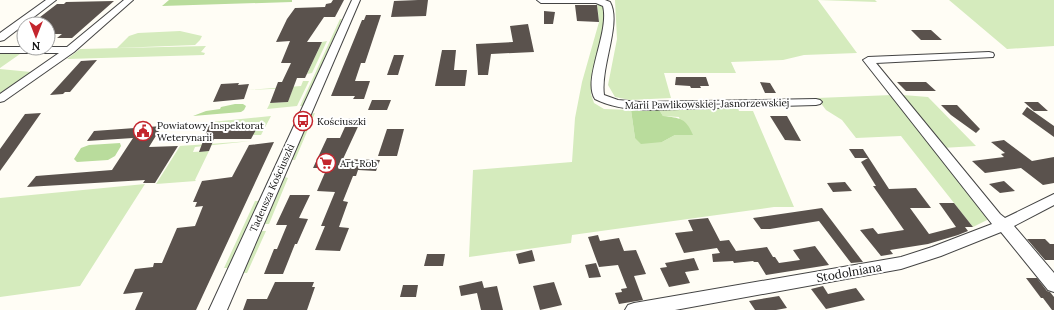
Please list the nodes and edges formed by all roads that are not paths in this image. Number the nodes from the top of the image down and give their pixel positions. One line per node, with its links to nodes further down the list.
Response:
1 (52, 0): 5 (street)
2 (129, 0): 7 (street)
3 (356, 0): 15 (street, Tadeusza Kościuszki)
4 (541, 0): 10 (street, Marii Pawlikowskiej-Jasnorzewskiej)
5 (0, 38)
6 (0, 50): 7 (street)
7 (70, 50): 9 (street)
8 (989, 55): 12 (street)
9 (0, 99)
10 (816, 102)
11 (1054, 199): 12 (street, Stodolniana)
12 (1004, 225): 13 (street); 16 (street, Stodolniana)
13 (1046, 267): 14 (street)
14 (1054, 285)
15 (218, 310)
16 (634, 310)

